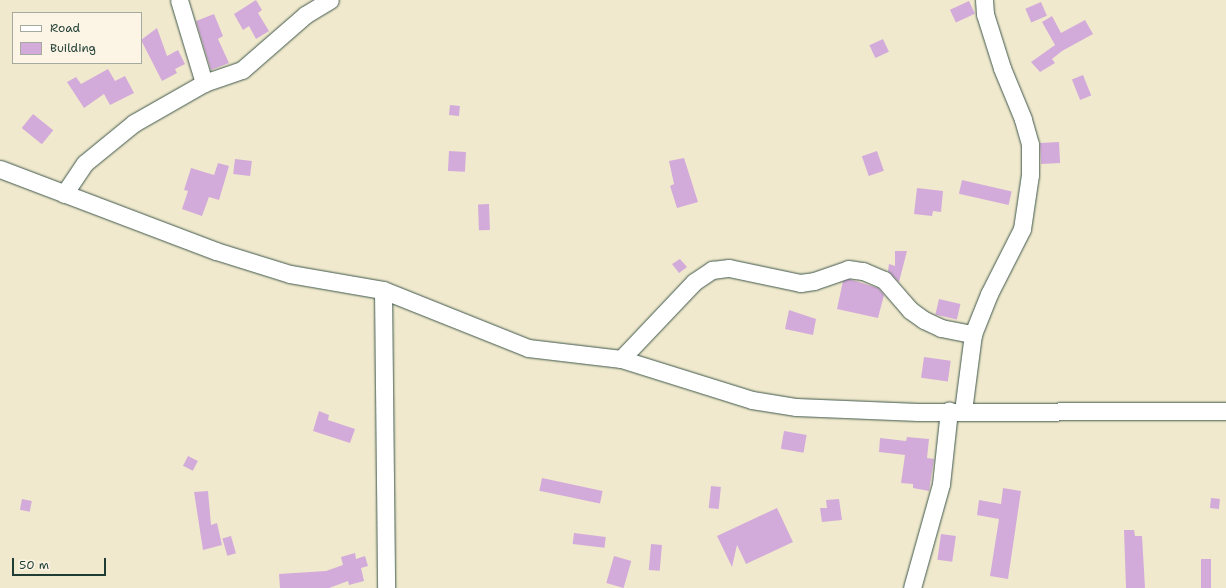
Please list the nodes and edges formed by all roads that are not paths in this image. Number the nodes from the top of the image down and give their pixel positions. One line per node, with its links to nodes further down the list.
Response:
1 (179, 0): 4 (street)
2 (330, 0): 4 (street)
3 (984, 0): 8 (street)
4 (204, 83): 6 (street)
5 (0, 169): 6 (street)
6 (64, 194): 7 (street)
7 (383, 290): 9 (street); 12 (street)
8 (973, 334): 9 (street); 10 (street)
9 (621, 359): 10 (street)
10 (956, 411): 11 (street); 13 (street)
11 (1226, 411)
12 (386, 588)
13 (912, 588)

